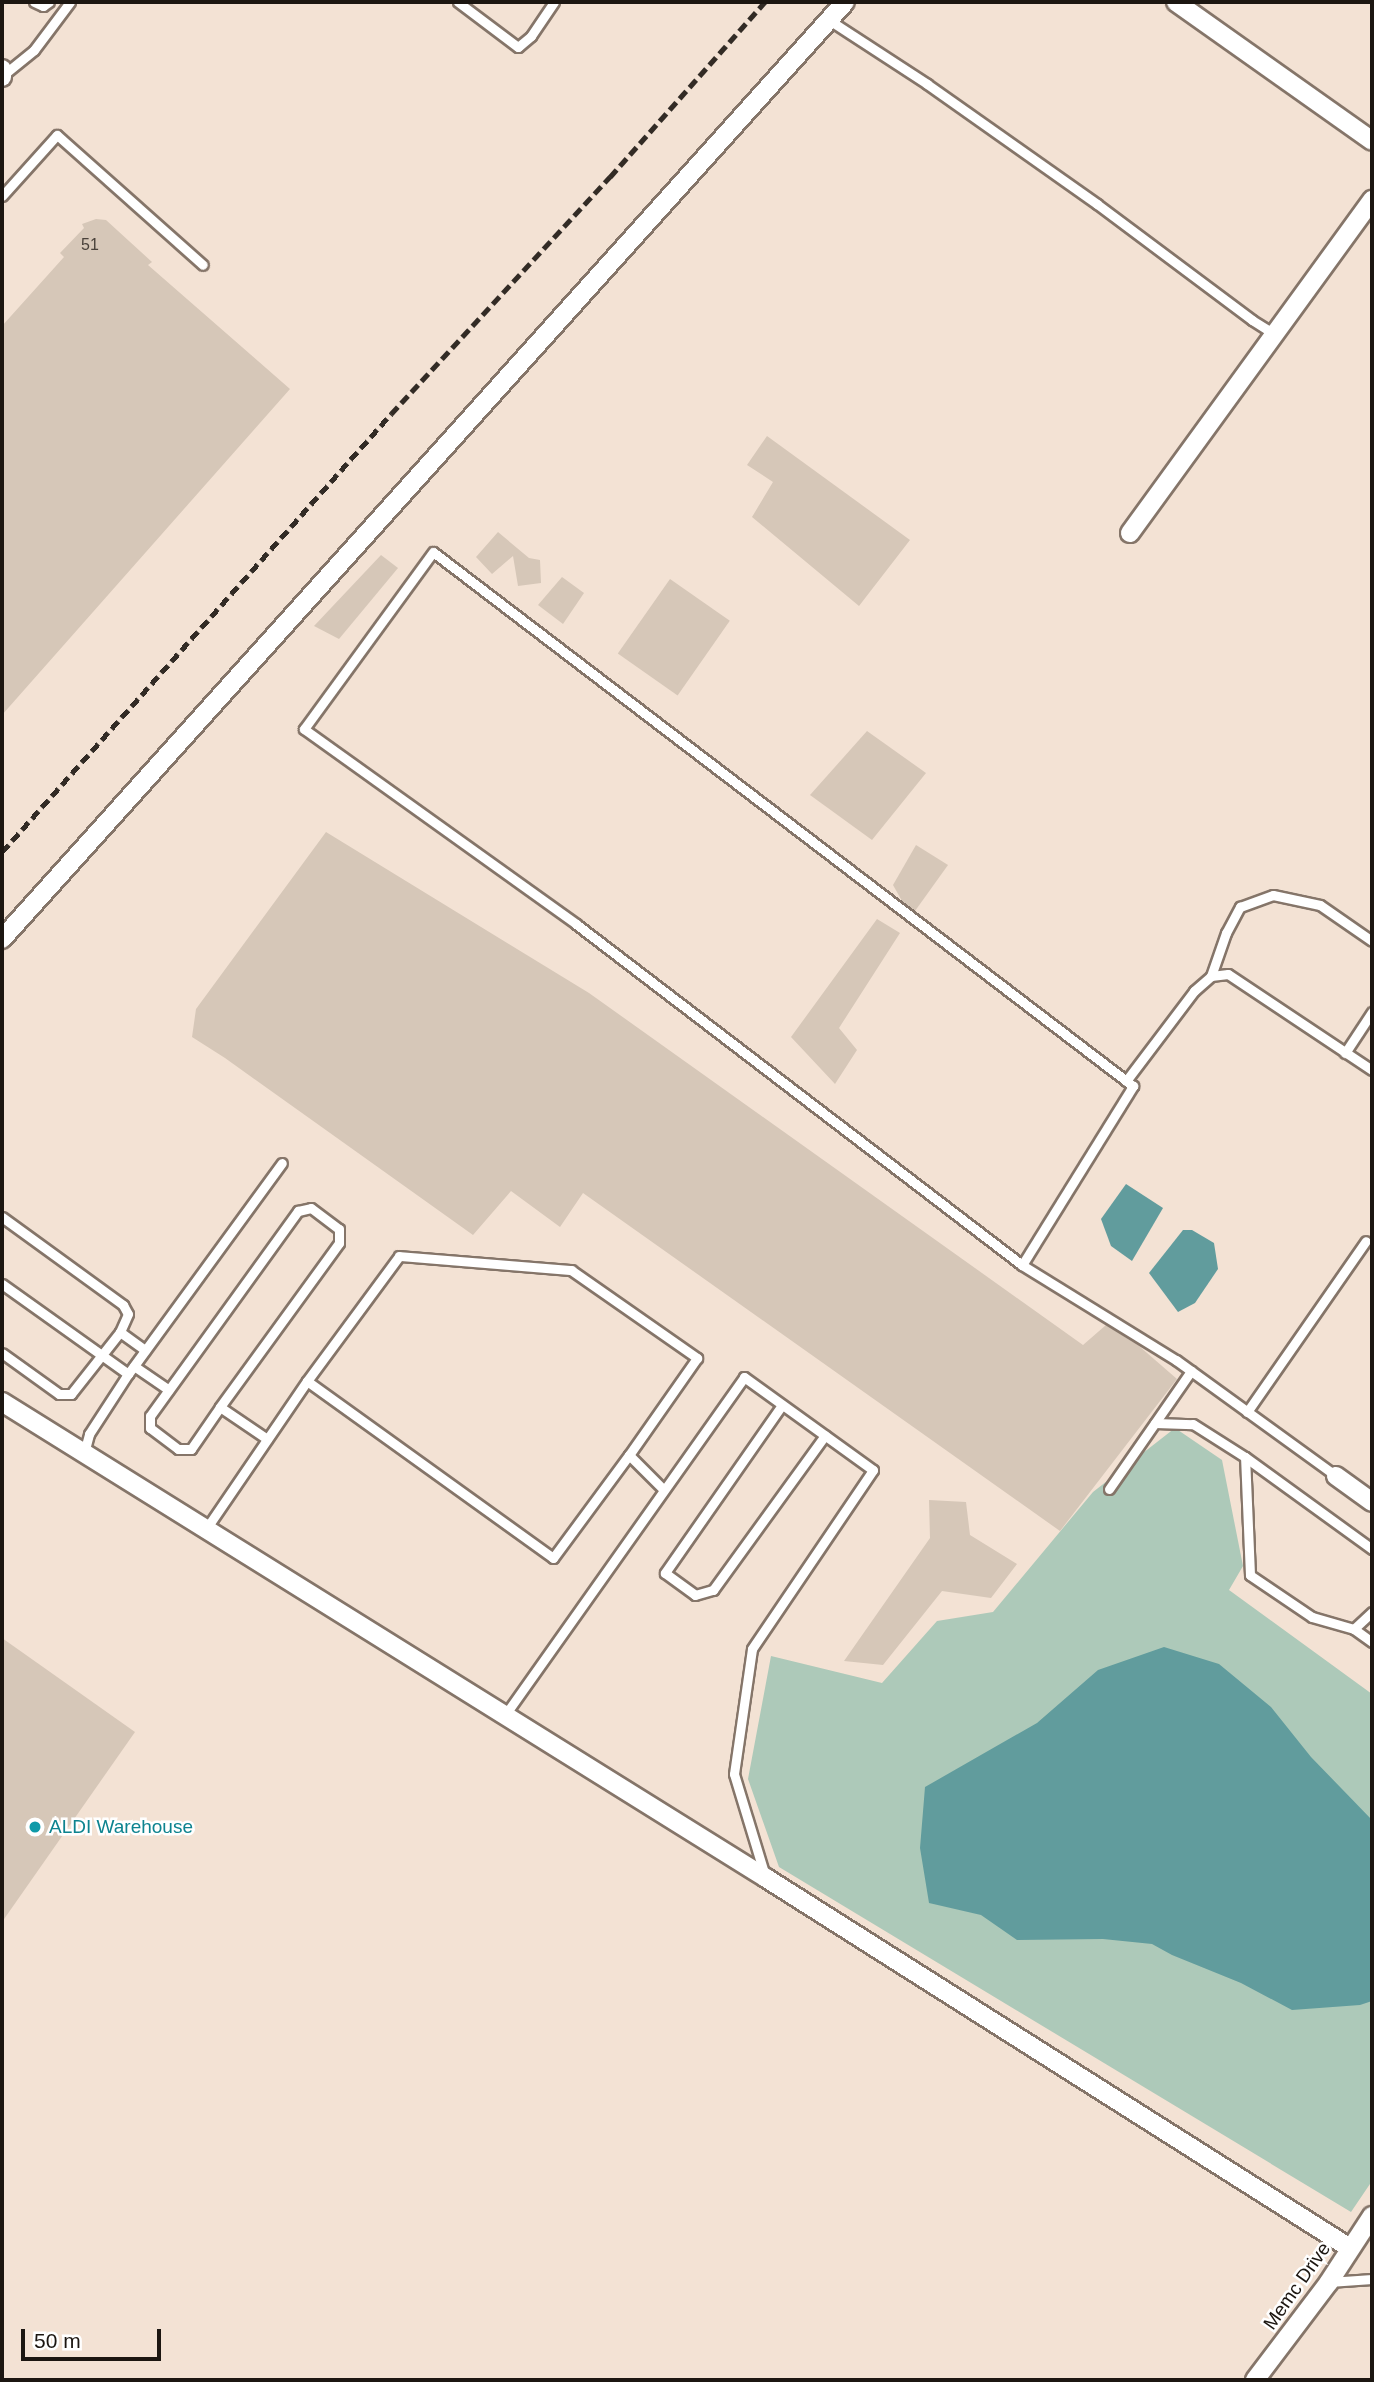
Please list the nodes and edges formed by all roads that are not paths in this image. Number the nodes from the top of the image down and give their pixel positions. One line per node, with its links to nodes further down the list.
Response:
1 (34, 2): 2 (lane)
2 (48, 2)
3 (71, 2): 10 (lane)
4 (458, 2): 5 (lane)
5 (554, 2)
6 (845, 2): 8 (street)
7 (1175, 2): 11 (street)
8 (829, 20): 15 (lane); 17 (street)
9 (2, 69): 10 (street)
10 (2, 76)
11 (1372, 141)
12 (2, 196): 14 (lane)
13 (1372, 200): 15 (street)
14 (203, 265)
15 (1280, 328): 16 (street)
16 (1130, 533)
17 (2, 939)
18 (1372, 941): 19 (lane)
19 (1211, 976): 21 (lane); 23 (lane)
20 (1372, 1012): 21 (lane)
21 (1345, 1053): 22 (lane)
22 (1372, 1070)
23 (1126, 1081): 27 (lane); 27 (lane)
24 (282, 1164): 30 (lane)
25 (2, 1217): 29 (lane)
26 (1366, 1241): 41 (lane)
27 (1022, 1265): 34 (lane)
28 (2, 1284): 32 (lane)
29 (120, 1332): 30 (lane); 32 (lane)
30 (145, 1350): 33 (lane)
31 (2, 1353): 32 (lane)
32 (102, 1357): 35 (lane)
33 (134, 1366): 35 (lane); 37 (lane)
34 (1191, 1371): 41 (lane); 42 (lane)
35 (128, 1374): 45 (lane)
36 (307, 1381): 44 (lane); 46 (lane); 46 (lane)
37 (169, 1390): 40 (lane); 40 (lane)
38 (2, 1402): 45 (street)
39 (782, 1405): 43 (lane); 43 (lane); 50 (lane)
40 (220, 1407): 44 (lane)
41 (1248, 1412): 48 (lane)
42 (1155, 1423): 47 (lane); 49 (lane)
43 (825, 1435): 58 (lane)
44 (267, 1439): 52 (lane)
45 (84, 1453): 52 (street)
46 (629, 1455): 50 (lane)
47 (1245, 1457): 53 (lane); 55 (lane)
48 (1336, 1476): 51 (street)
49 (1109, 1489)
50 (664, 1490): 57 (lane)
51 (1372, 1502)
52 (205, 1529): 57 (street)
53 (1372, 1549)
54 (1372, 1612): 55 (lane)
55 (1354, 1629): 56 (lane)
56 (1372, 1642)
57 (505, 1715): 58 (street)
58 (766, 1878): 60 (street)
59 (1372, 2216): 60 (street, Memc Drive)
60 (1350, 2248): 62 (street, Memc Drive)
61 (1372, 2279): 62 (lane)
62 (1329, 2282): 63 (street, Memc Drive)
63 (1255, 2380)

